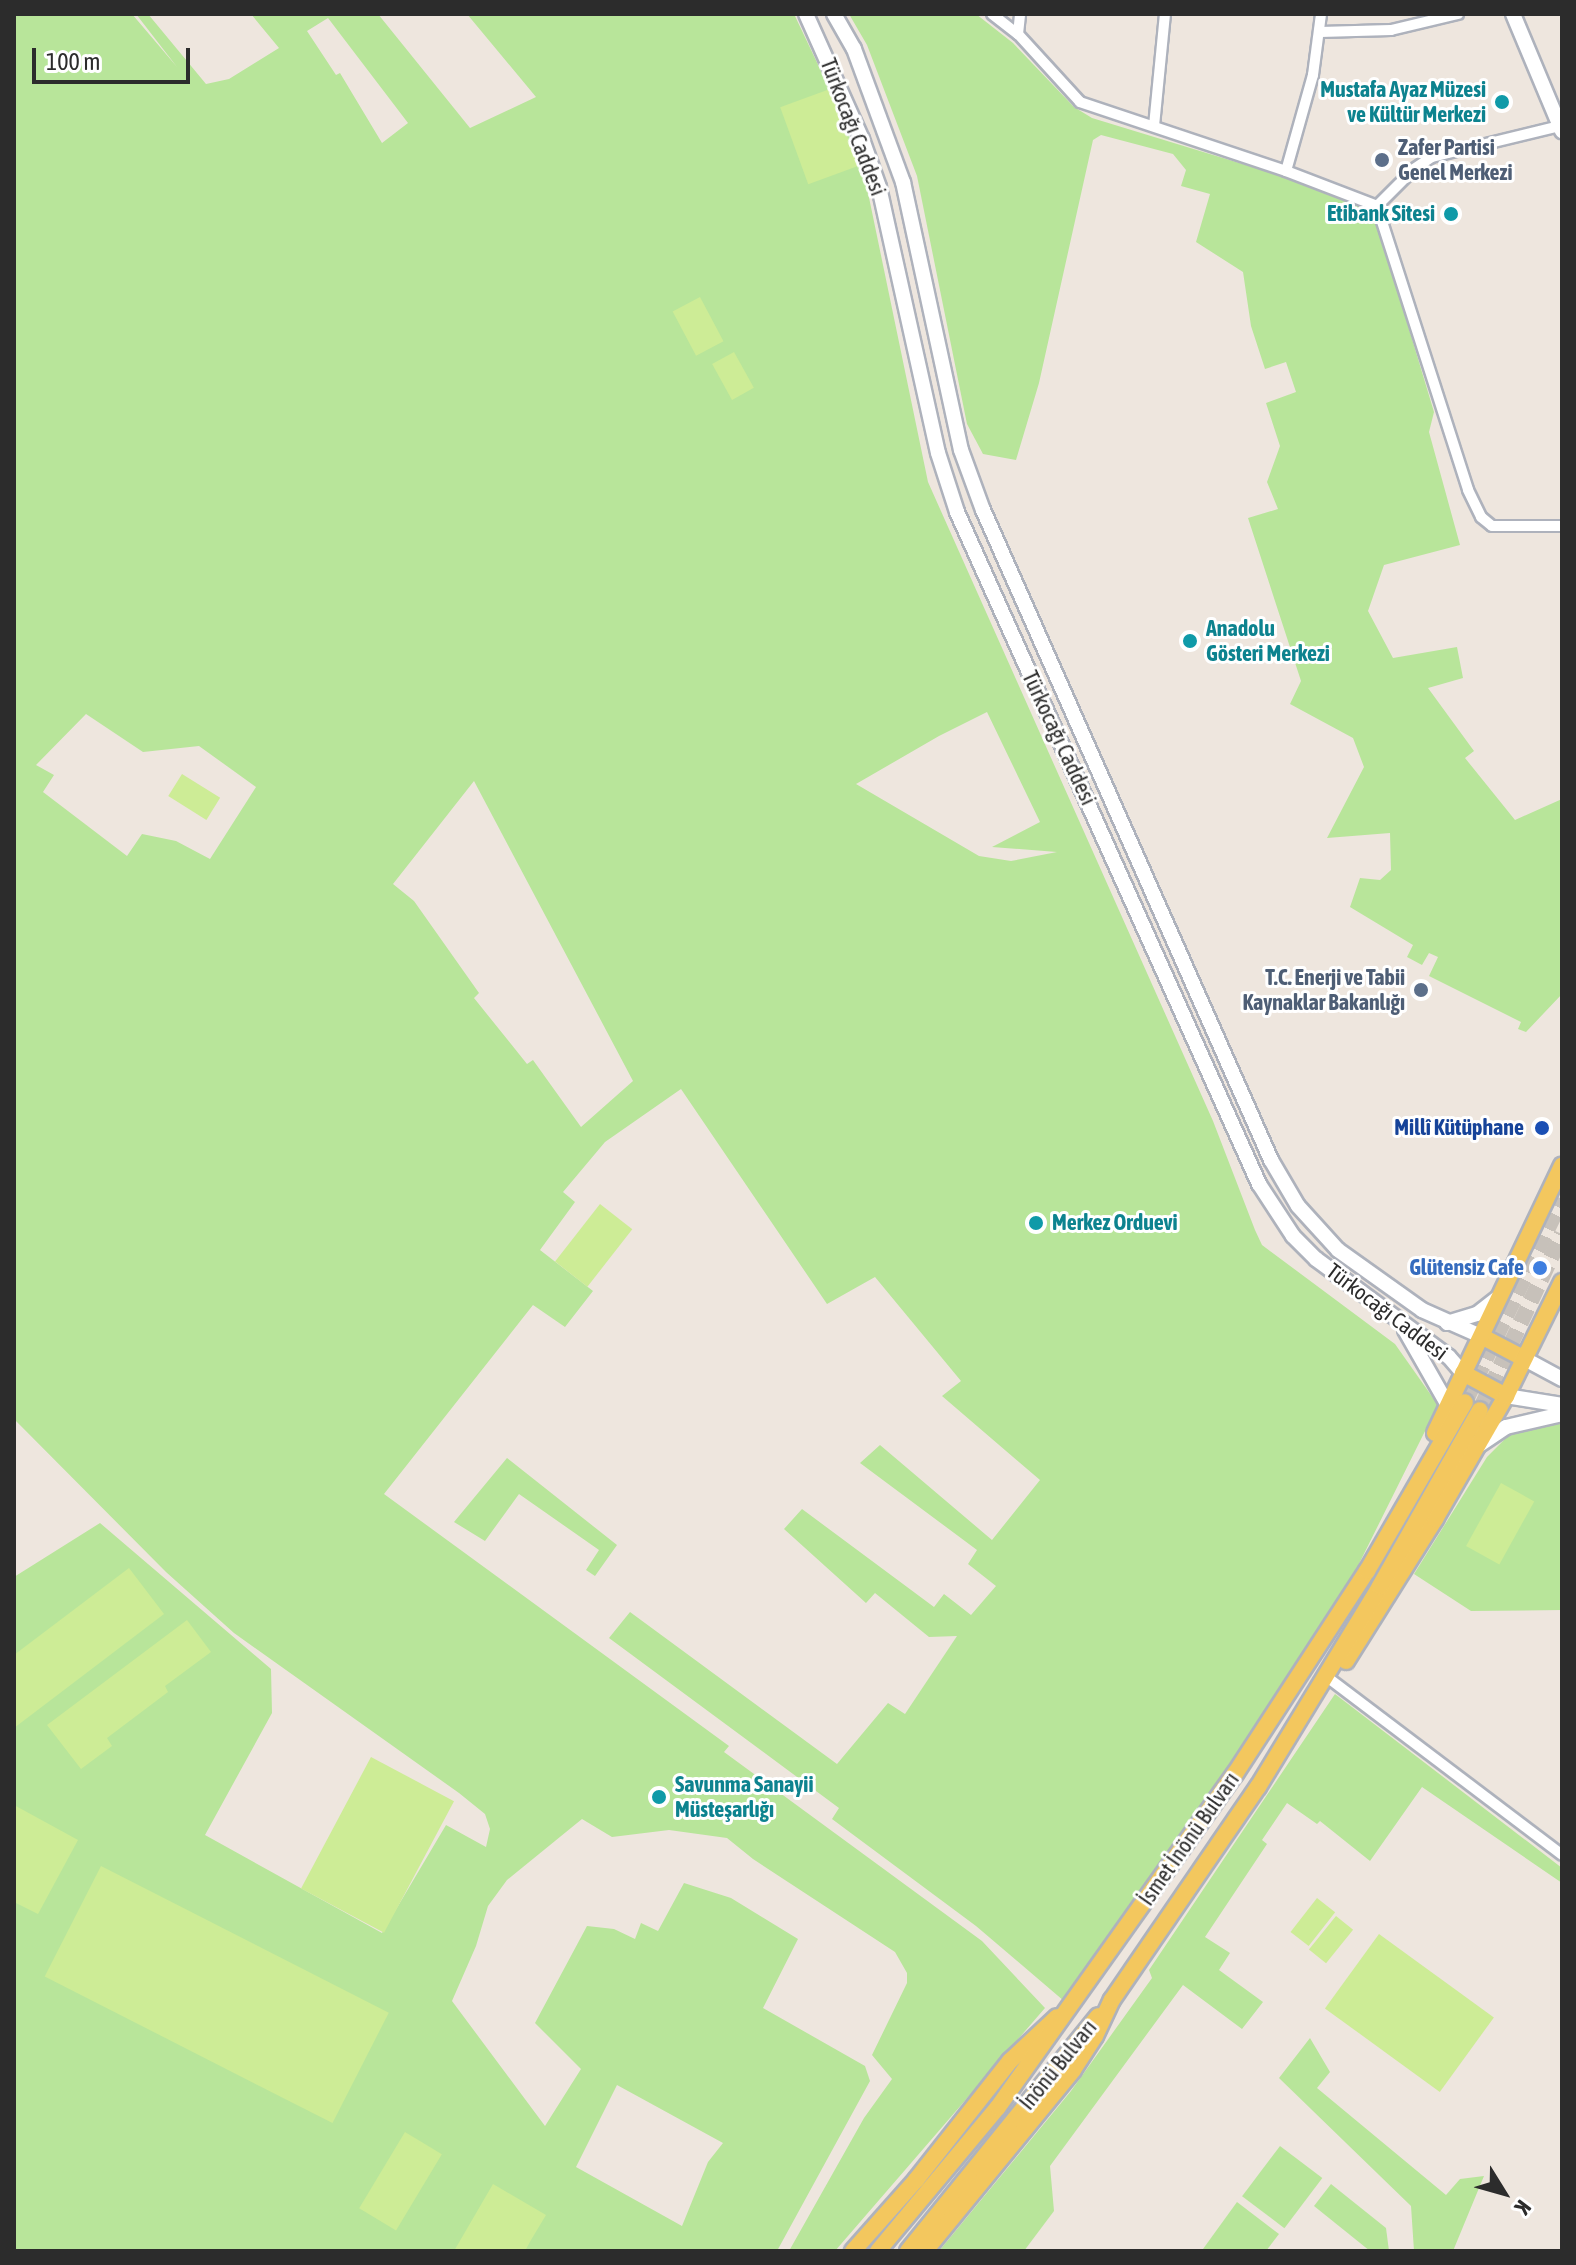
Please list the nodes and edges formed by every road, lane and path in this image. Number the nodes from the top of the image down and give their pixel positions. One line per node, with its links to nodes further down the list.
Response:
1 (806, 14): 16 (main road, Türkocağı Caddesi)
2 (834, 14): 15 (main road, Türkocağı Caddesi)
3 (992, 14): 10 (street)
4 (1020, 14): 10 (street)
5 (1165, 14): 11 (street)
6 (1321, 14): 9 (street)
7 (1458, 14): 9 (street)
8 (1513, 14): 12 (main road)
9 (1320, 32): 13 (street)
10 (1018, 34): 11 (street)
11 (1154, 126): 13 (street)
12 (1561, 128): 14 (street)
13 (1286, 171): 14 (street)
14 (1377, 206): 17 (street)
15 (961, 450): 16 (main road); 18 (main road, Türkocağı Caddesi)
16 (938, 453): 19 (main road, Türkocağı Caddesi)
17 (1562, 526)
18 (1128, 838): 19 (main road); 20 (main road, Türkocağı Caddesi)
19 (1112, 853): 21 (main road, Türkocağı Caddesi)
20 (1135, 855): 21 (main road); 26 (main road, Türkocağı Caddesi)
21 (1118, 870): 25 (main road, Türkocağı Caddesi)
22 (1562, 1166): 24 (main road)
23 (1562, 1282): 28 (main road)
24 (1502, 1294): 26 (main road); 27 (main road)
25 (1401, 1323): 29 (main road, Türkocağı Caddesi); 33 (main road)
26 (1446, 1323): 27 (main road, Türkocağı Caddesi)
27 (1483, 1337): 28 (main road); 29 (main road)
28 (1523, 1358): 30 (main road); 31 (main road)
29 (1463, 1373): 31 (main road); 33 (main road)
30 (1562, 1379)
31 (1506, 1396): 32 (main road); 35 (main road)
32 (1562, 1405)
33 (1464, 1407): 37 (main road, İsmet İnönü Bulvarı); 40 (main road, İsmet İnönü Bulvarı)
34 (1562, 1414): 35 (main road)
35 (1477, 1446): 36 (main road)
36 (1331, 1680): 37 (main road); 38 (street)
37 (1258, 1787): 39 (main road, İsmet İnönü Bulvarı)
38 (1562, 1855)
39 (1112, 2000): 41 (main road, İnönü Bulvarı); 47 (main road)
40 (1071, 2007): 42 (main road); 43 (main road); 44 (main road, İsmet İnönü Bulvarı)
41 (1005, 2130): 45 (main road); 46 (main road)
42 (853, 2251)
43 (863, 2251)
44 (878, 2251)
45 (897, 2251)
46 (908, 2251)
47 (925, 2251)

